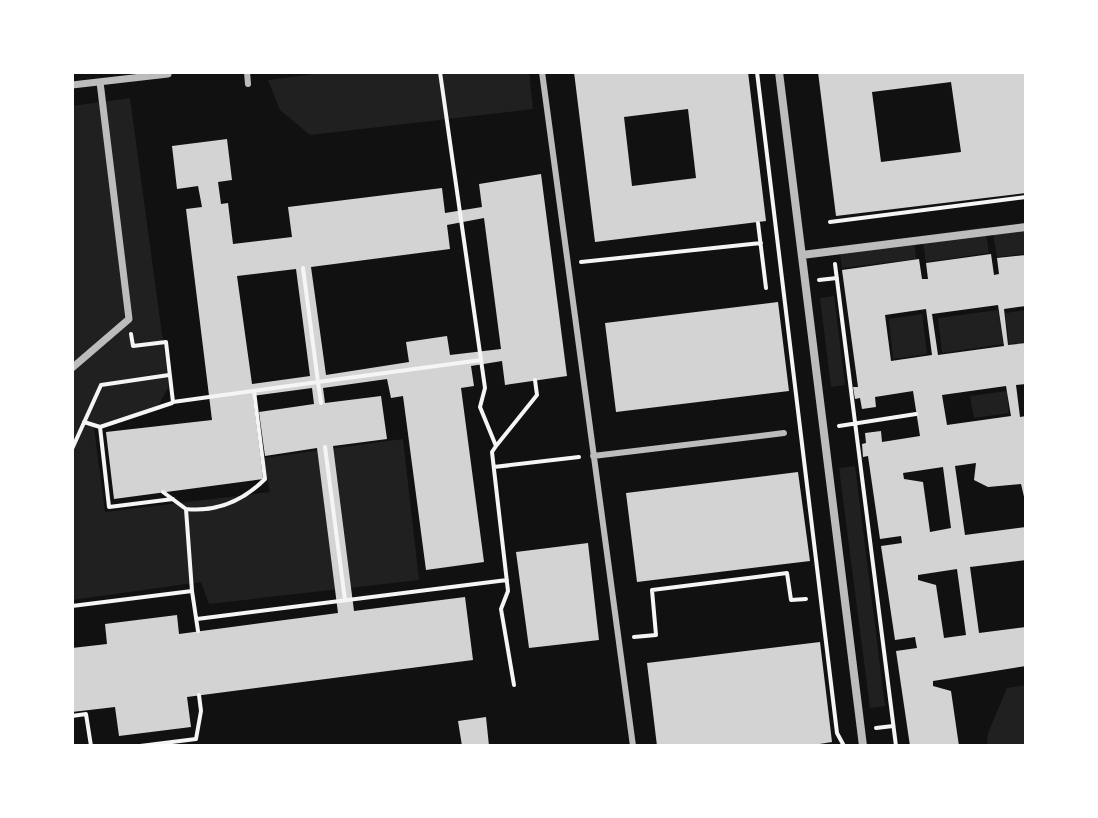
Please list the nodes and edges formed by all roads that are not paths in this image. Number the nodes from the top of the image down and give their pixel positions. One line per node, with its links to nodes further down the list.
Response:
1 (247, 72): 7 (lane)
2 (542, 72): 13 (lane)
3 (779, 72): 10 (street)
4 (168, 74): 5 (street)
5 (113, 76): 6 (street)
6 (100, 82): 8 (street); 11 (street)
7 (248, 84)
8 (72, 85)
9 (1026, 227): 10 (street)
10 (802, 255): 15 (street)
11 (72, 368)
12 (784, 433): 13 (lane)
13 (593, 456): 14 (lane)
14 (633, 746)
15 (863, 746)

